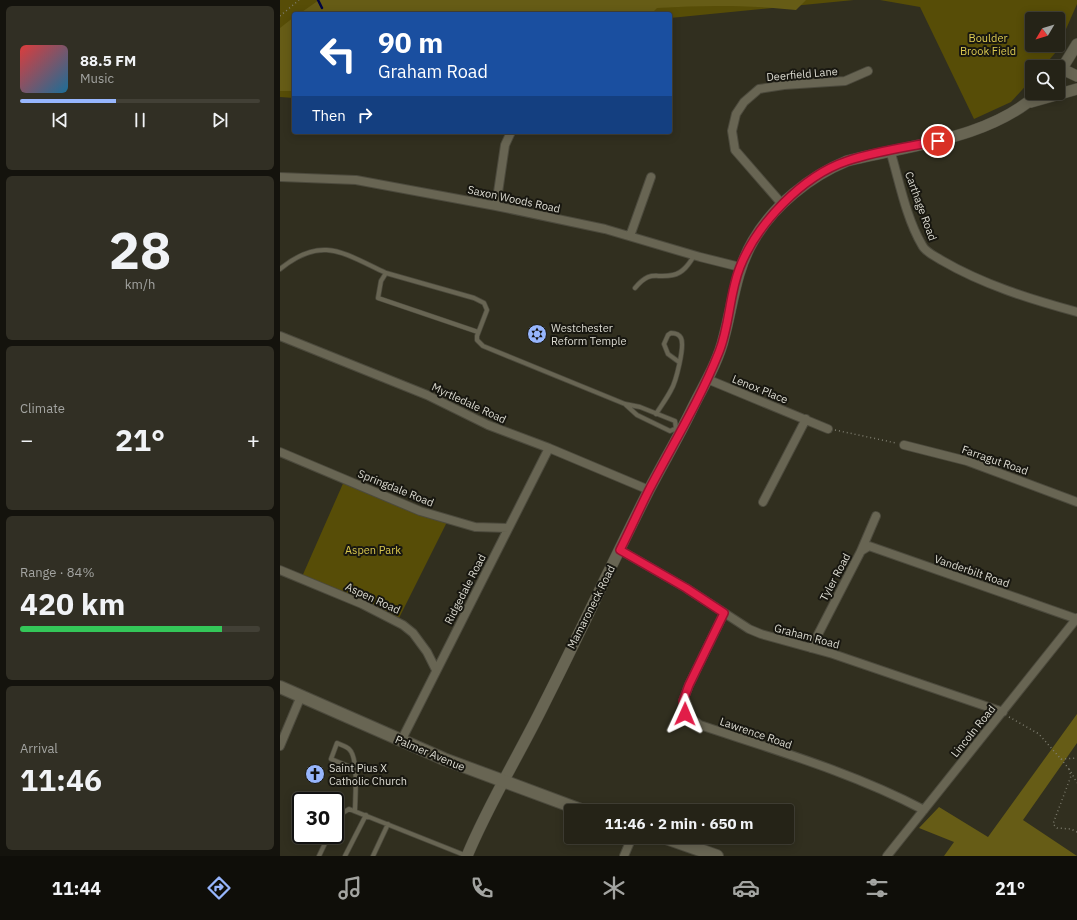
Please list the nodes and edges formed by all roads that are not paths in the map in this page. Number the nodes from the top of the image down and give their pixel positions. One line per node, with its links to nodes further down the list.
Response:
1 (1077, 44): 2 (street)
2 (1065, 64)
3 (868, 71): 12 (street, Deerfield Lane)
4 (1065, 73): 5 (street)
5 (1077, 76)
6 (1077, 89): 7 (street)
7 (1029, 102): 9 (street, Mamaroneck Road)
8 (510, 134): 13 (street)
9 (890, 150): 12 (street, Mamaroneck Road); 20 (street, Carthage Road)
10 (280, 177): 13 (street, Saxon Woods Road)
11 (651, 177): 14 (street)
12 (782, 204): 16 (street, Mamaroneck Road)
13 (496, 206): 14 (street, Saxon Woods Road)
14 (630, 236): 15 (street, Saxon Woods Road)
15 (695, 256): 16 (street, Saxon Woods Road); 19 (lane)
16 (740, 267): 24 (street, Mamaroneck Road)
17 (280, 269): 18 (lane)
18 (386, 273): 21 (lane); 21 (lane)
19 (635, 288)
20 (1077, 312)
21 (478, 332): 25 (lane)
22 (280, 336): 31 (street, Myrtledale Road)
23 (679, 362): 23 (lane); 26 (lane)
24 (707, 379): 27 (street, Lenox Place); 28 (street, Mamaroneck Road)
25 (625, 404): 26 (lane); 28 (lane)
26 (656, 414): 28 (lane)
27 (806, 419): 29 (street, Lenox Place); 34 (street)
28 (679, 429): 33 (street, Mamaroneck Road)
29 (828, 429)
30 (904, 445): 35 (street, Farragut Road)
31 (549, 448): 33 (street, Myrtledale Road); 37 (street, Ridgedale Road)
32 (280, 452): 37 (street, Springdale Road)
33 (649, 490): 38 (street, Mamaroneck Road)
34 (763, 502)
35 (1077, 502)
36 (876, 516): 39 (street, Tyler Road)
37 (508, 528): 44 (street, Ridgedale Road)
38 (620, 550): 41 (street, Graham Road); 51 (street, Mamaroneck Road)
39 (861, 552): 42 (street, Vanderbilt Road); 43 (street, Tyler Road)
40 (280, 570): 44 (street, Aspen Road)
41 (724, 613): 43 (street, Graham Road); 53 (street, Lawrence Road)
42 (1077, 618): 47 (street, Lincoln Road)
43 (811, 648): 47 (street, Graham Road)
44 (436, 670): 48 (street, Ridgedale Road)
45 (280, 687): 46 (main road, Palmer Avenue)
46 (301, 696): 48 (main road, Palmer Avenue); 49 (street)
47 (1002, 712): 53 (street, Lincoln Road)
48 (401, 741): 51 (main road, Palmer Avenue)
49 (280, 746)
50 (355, 769): 50 (lane); 54 (lane)
51 (502, 782): 52 (main road, Palmer Avenue); 64 (street, Mamaroneck Road)
52 (564, 804)
53 (924, 810): 67 (street, Lincoln Road)
54 (354, 811): 55 (lane); 56 (lane)
55 (344, 812)
56 (366, 815): 57 (lane); 62 (lane)
57 (388, 824): 63 (lane); 64 (lane)
58 (325, 844): 61 (lane)
59 (629, 844): 65 (street)
60 (683, 844): 66 (main road)
61 (319, 856)
62 (345, 856)
63 (373, 856)
64 (467, 856)
65 (624, 856)
66 (717, 856)
67 (887, 856)

